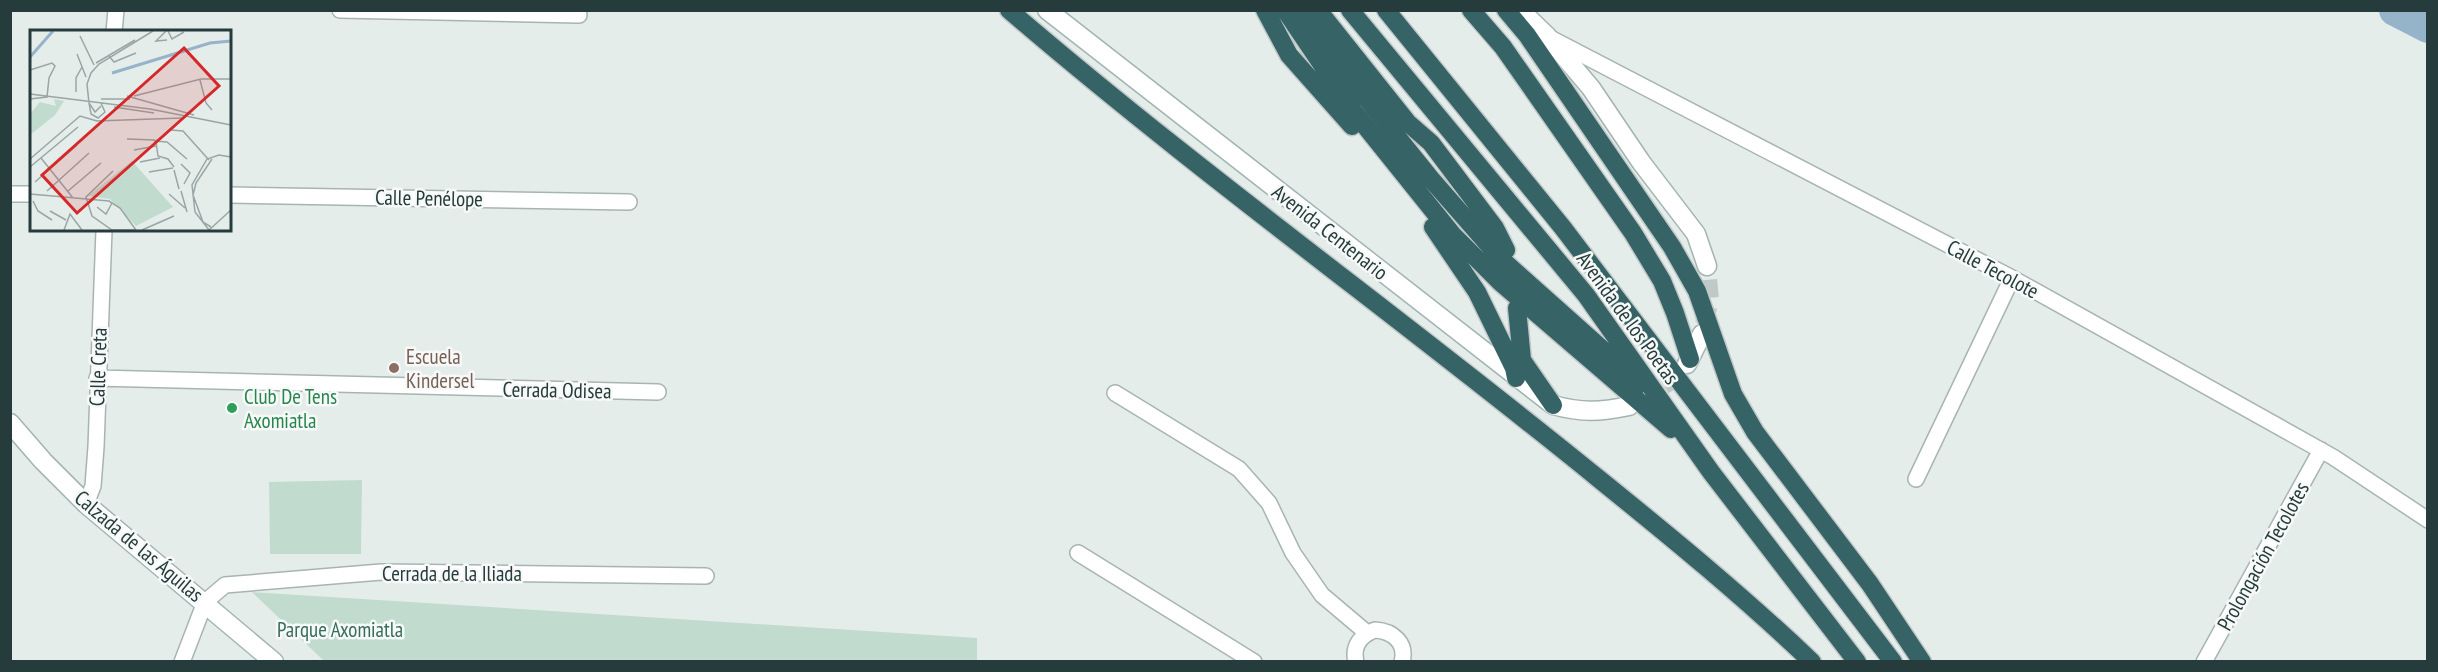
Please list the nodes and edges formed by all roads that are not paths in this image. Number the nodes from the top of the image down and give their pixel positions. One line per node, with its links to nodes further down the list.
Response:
1 (116, 10): 17 (street)
2 (340, 10): 15 (street)
3 (1009, 10): 22 (highway)
4 (1047, 10): 25 (main road, Avenida Centenario)
5 (1265, 10): 19 (highway)
6 (1275, 10): 19 (highway)
7 (1285, 10): 21 (highway)
8 (1301, 10): 23 (highway)
9 (1318, 10): 20 (highway)
10 (1334, 10): 16 (highway); 24 (highway)
11 (1386, 10): 62 (highway, Avenida de los Poetas)
12 (1471, 10): 37 (highway)
13 (1506, 10): 63 (highway)
14 (1520, 10): 18 (main road)
15 (579, 15)
16 (1353, 15): 47 (highway, Avenida de los Poetas)
17 (114, 30)
18 (1547, 36): 33 (main road); 34 (street, Calle Tecolote)
19 (1290, 47): 21 (highway); 39 (highway)
20 (1373, 78): 23 (highway); 24 (highway)
21 (1339, 91): 45 (highway)
22 (1115, 100): 25 (highway); 29 (highway)
23 (1374, 108): 45 (highway)
24 (1431, 142): 32 (highway)
25 (1205, 144): 29 (highway); 39 (main road, Avenida Centenario)
26 (10, 194): 27 (street)
27 (30, 194)
28 (231, 195): 30 (street, Calle Penélope)
29 (1241, 197): 60 (highway)
30 (629, 202)
31 (104, 231): 38 (street, Calle Creta)
32 (1506, 250)
33 (1707, 266)
34 (2012, 278): 46 (street, Calle Tecolote); 48 (street)
35 (1517, 308): 42 (highway)
36 (1702, 334): 37 (main road)
37 (1688, 361)
38 (97, 378): 40 (street, Cerrada Odisea); 49 (street, Calle Creta)
39 (1516, 378): 42 (main road, Avenida Centenario)
40 (658, 393)
41 (1115, 393): 54 (street)
42 (1553, 405): 43 (main road, Avenida Centenario)
43 (1629, 406)
44 (10, 423): 49 (main road, Calzada de las Águilas)
45 (1671, 429): 47 (highway)
46 (2321, 450): 50 (street, Calle Tecolote); 64 (street, Prolongación Tecolotes)
47 (1711, 472): 61 (highway, Avenida de los Poetas)
48 (1916, 479)
49 (86, 504): 53 (main road, Calzada de las Águilas)
50 (2427, 520)
51 (1078, 553): 57 (street)
52 (706, 576): 53 (street, Cerrada de la Iliada)
53 (205, 602): 55 (street); 56 (main road, Calzada de las Águilas)
54 (1367, 633): 58 (street); 59 (street)
55 (182, 662)
56 (274, 662)
57 (1254, 662)
58 (1356, 662)
59 (1402, 662)
60 (1812, 662)
61 (1857, 662)
62 (1893, 662)
63 (1922, 662)
64 (2204, 662)

